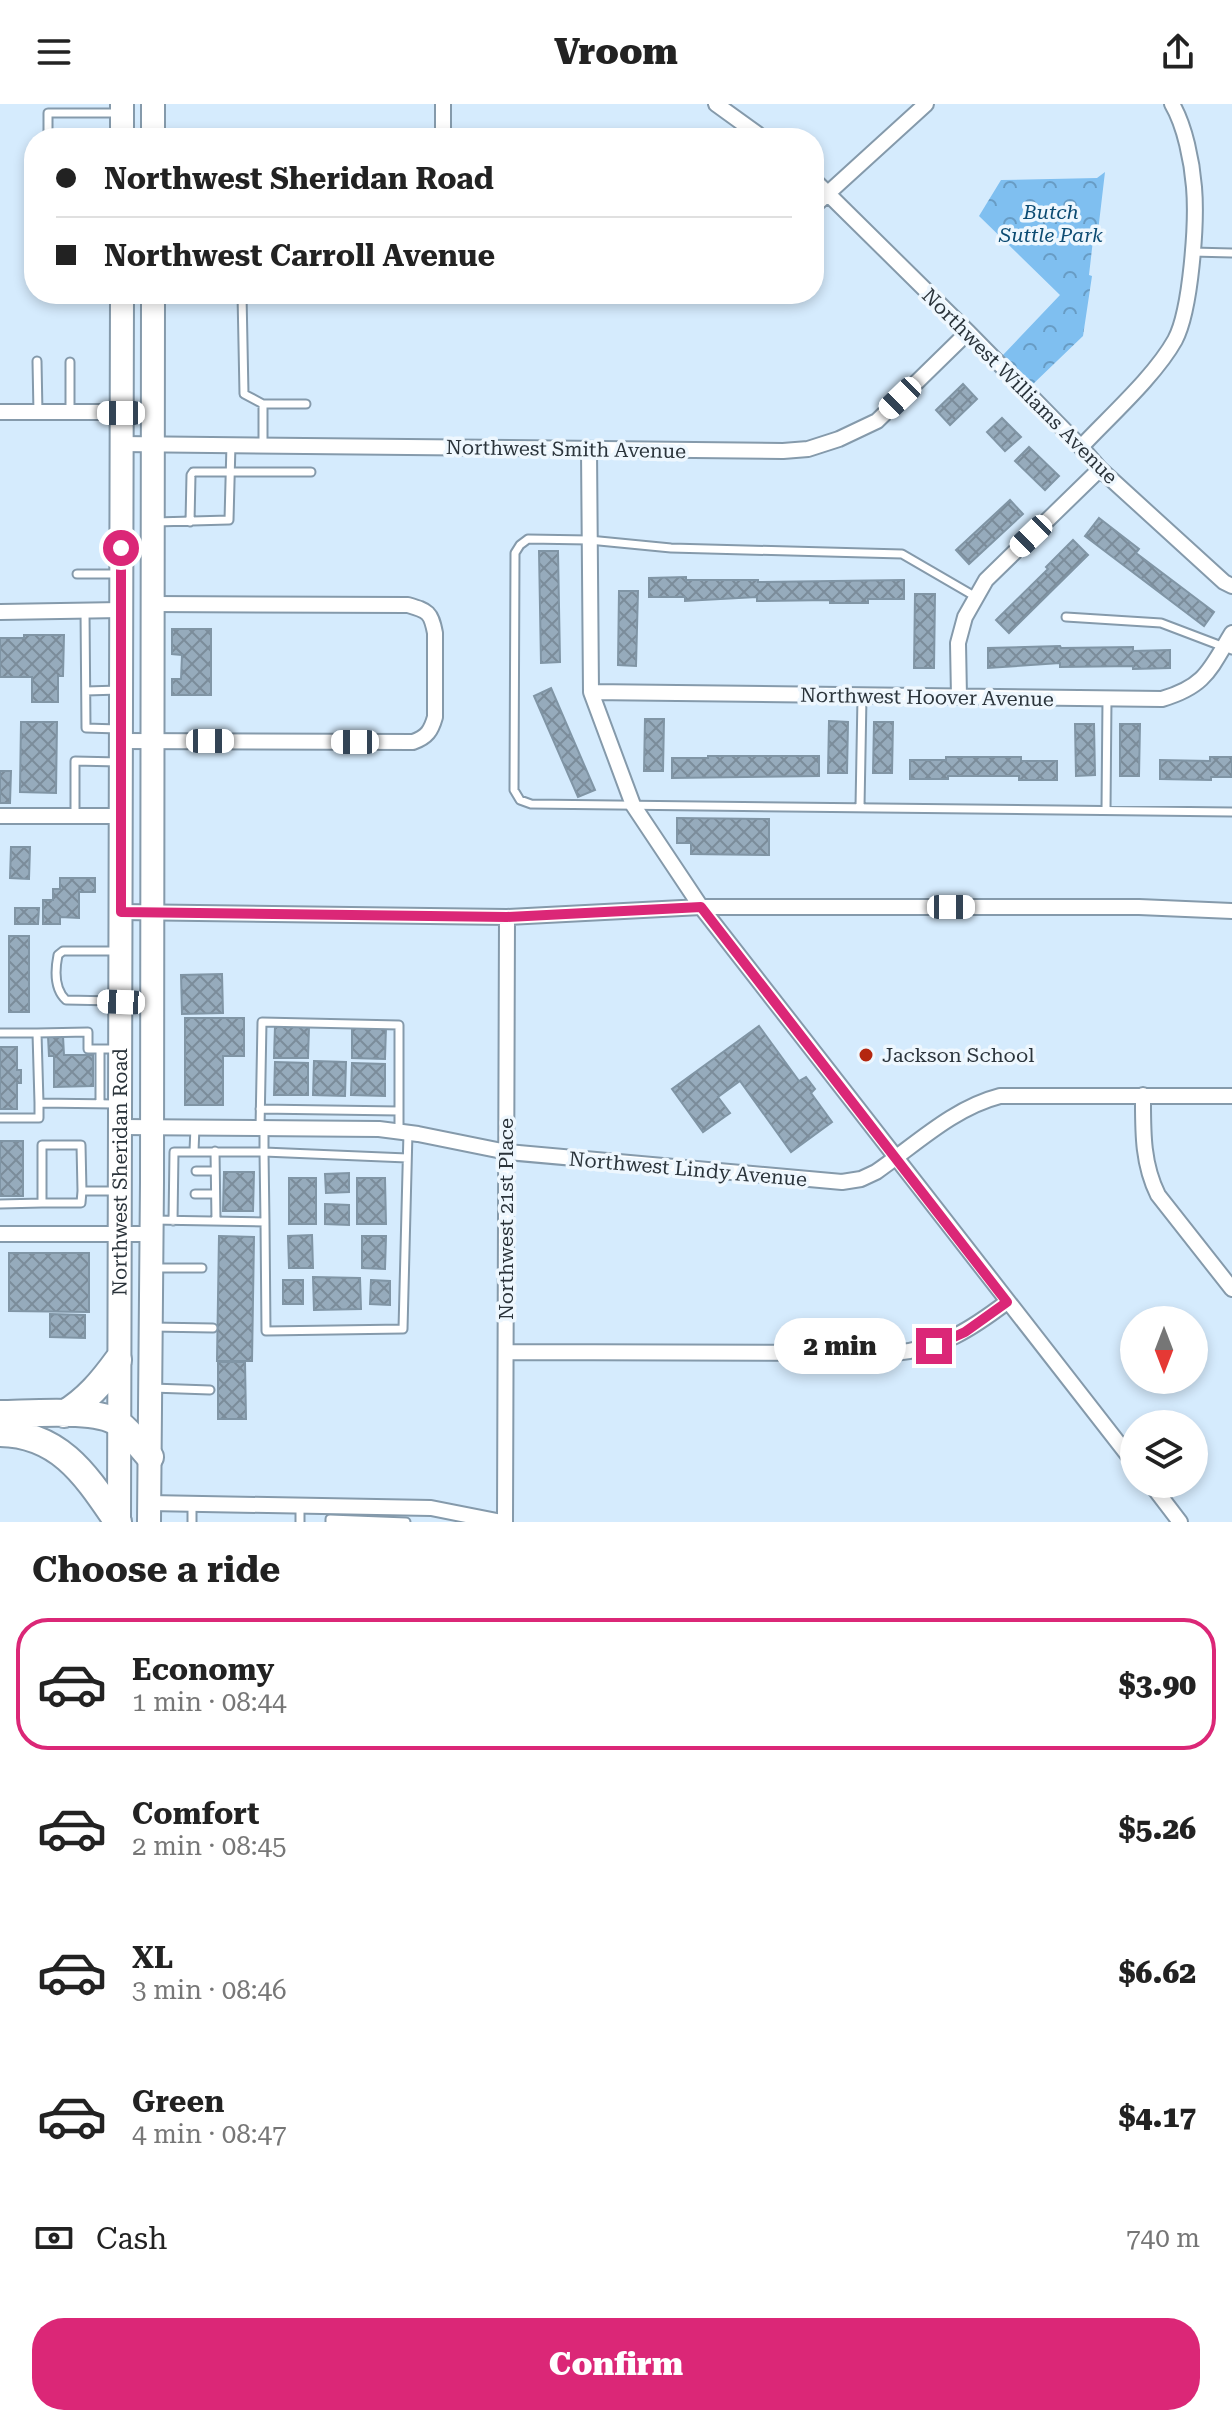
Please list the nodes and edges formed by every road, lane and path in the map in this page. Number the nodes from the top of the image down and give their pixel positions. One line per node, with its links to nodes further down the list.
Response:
1 (153, 104): 8 (main road)
2 (443, 104): 9 (street)
3 (716, 104): 10 (street)
4 (926, 104): 12 (street)
5 (1172, 104): 14 (street)
6 (122, 108): 7 (lane)
7 (48, 109)
8 (153, 128)
9 (443, 128)
10 (749, 128)
11 (824, 189): 12 (street, Northwest Williams Avenue)
12 (828, 193): 13 (street); 19 (street, Northwest Williams Avenue)
13 (824, 197)
14 (1192, 252): 15 (lane); 33 (street)
15 (1232, 253)
16 (122, 304): 28 (main road, Northwest Sheridan Road)
17 (153, 304): 25 (main road, Northwest Sheridan Road)
18 (242, 304): 22 (lane)
19 (968, 332): 33 (street, Northwest Williams Avenue); 34 (street, Northwest Smith Avenue)
20 (37, 361): 26 (lane)
21 (70, 362): 27 (lane)
22 (263, 404): 23 (lane); 32 (lane)
23 (306, 404)
24 (0, 412): 26 (street)
25 (153, 412): 28 (street); 29 (main road, Northwest Sheridan Road)
26 (38, 413): 27 (street)
27 (70, 413): 28 (street)
28 (121, 413): 30 (main road, Northwest Sheridan Road)
29 (152, 443): 30 (street, Northwest Smith Avenue); 31 (street, Northwest Smith Avenue); 38 (main road, Northwest Sheridan Road)
30 (121, 444): 42 (main road, Northwest Sheridan Road)
31 (231, 444): 32 (street, Northwest Smith Avenue); 36 (lane)
32 (263, 445): 34 (street, Northwest Smith Avenue)
33 (1081, 447): 35 (street, Northwest Williams Avenue)
34 (589, 450): 40 (street)
35 (1100, 469): 43 (street, Northwest Williams Avenue); 44 (street)
36 (231, 472): 37 (lane); 39 (lane); 39 (lane)
37 (311, 472)
38 (152, 522): 39 (lane); 45 (main road, Northwest Sheridan Road)
39 (190, 522)
40 (589, 540): 44 (lane); 54 (street); 60 (lane)
41 (77, 574): 42 (lane)
42 (121, 574): 46 (main road, Northwest Sheridan Road)
43 (1232, 586)
44 (976, 597): 56 (street)
45 (152, 604): 58 (main road, Northwest Sheridan Road); 58 (street)
46 (121, 610): 47 (street); 52 (main road, Northwest Sheridan Road)
47 (85, 611): 48 (street); 53 (lane)
48 (0, 612)
49 (1066, 617): 51 (lane)
50 (1232, 633): 51 (street, Northwest Hoover Avenue)
51 (1227, 649): 57 (street, Northwest Hoover Avenue)
52 (121, 690): 53 (lane); 59 (main road, Northwest Sheridan Road)
53 (86, 691): 59 (lane)
54 (591, 692): 55 (street, Northwest Hoover Avenue); 60 (street)
55 (862, 697): 56 (street, Northwest Hoover Avenue); 61 (lane)
56 (959, 697): 57 (street, Northwest Hoover Avenue)
57 (1107, 699): 62 (lane)
58 (152, 741): 59 (street); 70 (main road, Northwest Sheridan Road)
59 (121, 744): 65 (lane); 66 (main road, Northwest Sheridan Road)
60 (633, 805): 61 (lane); 67 (street)
61 (860, 807): 62 (lane)
62 (1106, 810): 63 (lane)
63 (1232, 812)
64 (0, 816): 65 (street)
65 (75, 816): 66 (street)
66 (121, 816): 69 (main road, Northwest Sheridan Road)
67 (701, 907): 68 (street); 71 (street); 94 (street)
68 (1232, 911)
69 (121, 912): 70 (street); 72 (main road, Northwest Sheridan Road)
70 (152, 912): 71 (street); 85 (main road, Northwest Sheridan Road)
71 (507, 917): 92 (street, Northwest 21st Place)
72 (121, 951): 73 (main road, Northwest Sheridan Road); 73 (lane)
73 (121, 1002): 76 (main road, Northwest Sheridan Road)
74 (0, 1033): 75 (lane)
75 (37, 1033): 76 (lane); 79 (lane)
76 (111, 1049): 80 (main road, Northwest Sheridan Road)
77 (1143, 1095): 78 (street, Northwest Lindy Avenue); 94 (street, Northwest Lindy Avenue); 114 (street)
78 (1232, 1096)
79 (39, 1103): 80 (lane); 83 (lane)
80 (111, 1103): 84 (main road, Northwest Sheridan Road)
81 (260, 1109): 82 (lane); 82 (lane); 87 (lane)
82 (399, 1111): 88 (lane)
83 (0, 1118)
84 (121, 1127): 85 (street, Northwest Lindy Avenue); 100 (main road, Northwest Sheridan Road)
85 (152, 1127): 86 (street, Northwest Lindy Avenue); 98 (main road, Northwest Sheridan Road)
86 (195, 1127): 87 (street, Northwest Lindy Avenue); 89 (lane)
87 (262, 1128): 88 (street, Northwest Lindy Avenue); 91 (lane)
88 (403, 1132): 92 (street, Northwest Lindy Avenue); 93 (lane)
89 (194, 1151): 90 (lane); 98 (lane)
90 (215, 1151): 91 (lane); 97 (lane)
91 (264, 1152): 93 (lane); 108 (lane)
92 (507, 1152): 94 (street, Northwest Lindy Avenue); 118 (street, Northwest 21st Place)
93 (407, 1158): 108 (lane)
94 (896, 1158): 115 (street)
95 (182, 1171): 98 (lane)
96 (196, 1171): 97 (lane)
97 (215, 1171): 104 (lane)
98 (165, 1175): 101 (lane); 109 (main road, Northwest Sheridan Road)
99 (82, 1191): 100 (lane); 105 (lane); 105 (lane)
100 (119, 1191): 111 (main road, Northwest Sheridan Road)
101 (172, 1194): 102 (lane); 109 (lane)
102 (182, 1194)
103 (195, 1194): 104 (lane)
104 (215, 1194): 107 (lane)
105 (42, 1203): 106 (lane)
106 (0, 1204)
107 (216, 1221): 108 (lane); 109 (lane)
108 (265, 1222)
109 (158, 1225): 111 (street); 112 (main road, Northwest Sheridan Road)
110 (0, 1234): 111 (street)
111 (118, 1234): 119 (main road, Northwest Sheridan Road)
112 (150, 1268): 113 (lane); 116 (main road, Northwest Sheridan Road)
113 (202, 1268)
114 (1232, 1289)
115 (1007, 1302): 118 (street); 126 (street)
116 (150, 1327): 117 (lane); 120 (main road, Northwest Sheridan Road)
117 (213, 1328)
118 (506, 1352): 138 (street, Northwest 21st Place)
119 (118, 1360): 123 (highway); 124 (main road, Northwest Sheridan Road)
120 (150, 1388): 121 (lane); 127 (main road, Northwest Sheridan Road)
121 (210, 1390)
122 (0, 1414): 123 (highway)
123 (64, 1414): 124 (highway)
124 (118, 1422): 127 (highway); 135 (main road, Northwest Sheridan Road)
125 (0, 1433): 135 (highway)
126 (1120, 1445)
127 (150, 1457): 131 (main road, Northwest Sheridan Road)
128 (1162, 1498): 139 (street)
129 (192, 1503): 130 (street); 131 (street); 136 (lane)
130 (300, 1505): 132 (street); 137 (lane)
131 (149, 1512)
132 (331, 1516): 133 (street)
133 (374, 1516): 134 (street)
134 (406, 1517): 138 (street)
135 (118, 1522)
136 (192, 1522)
137 (300, 1522)
138 (504, 1522)
139 (1180, 1522)

